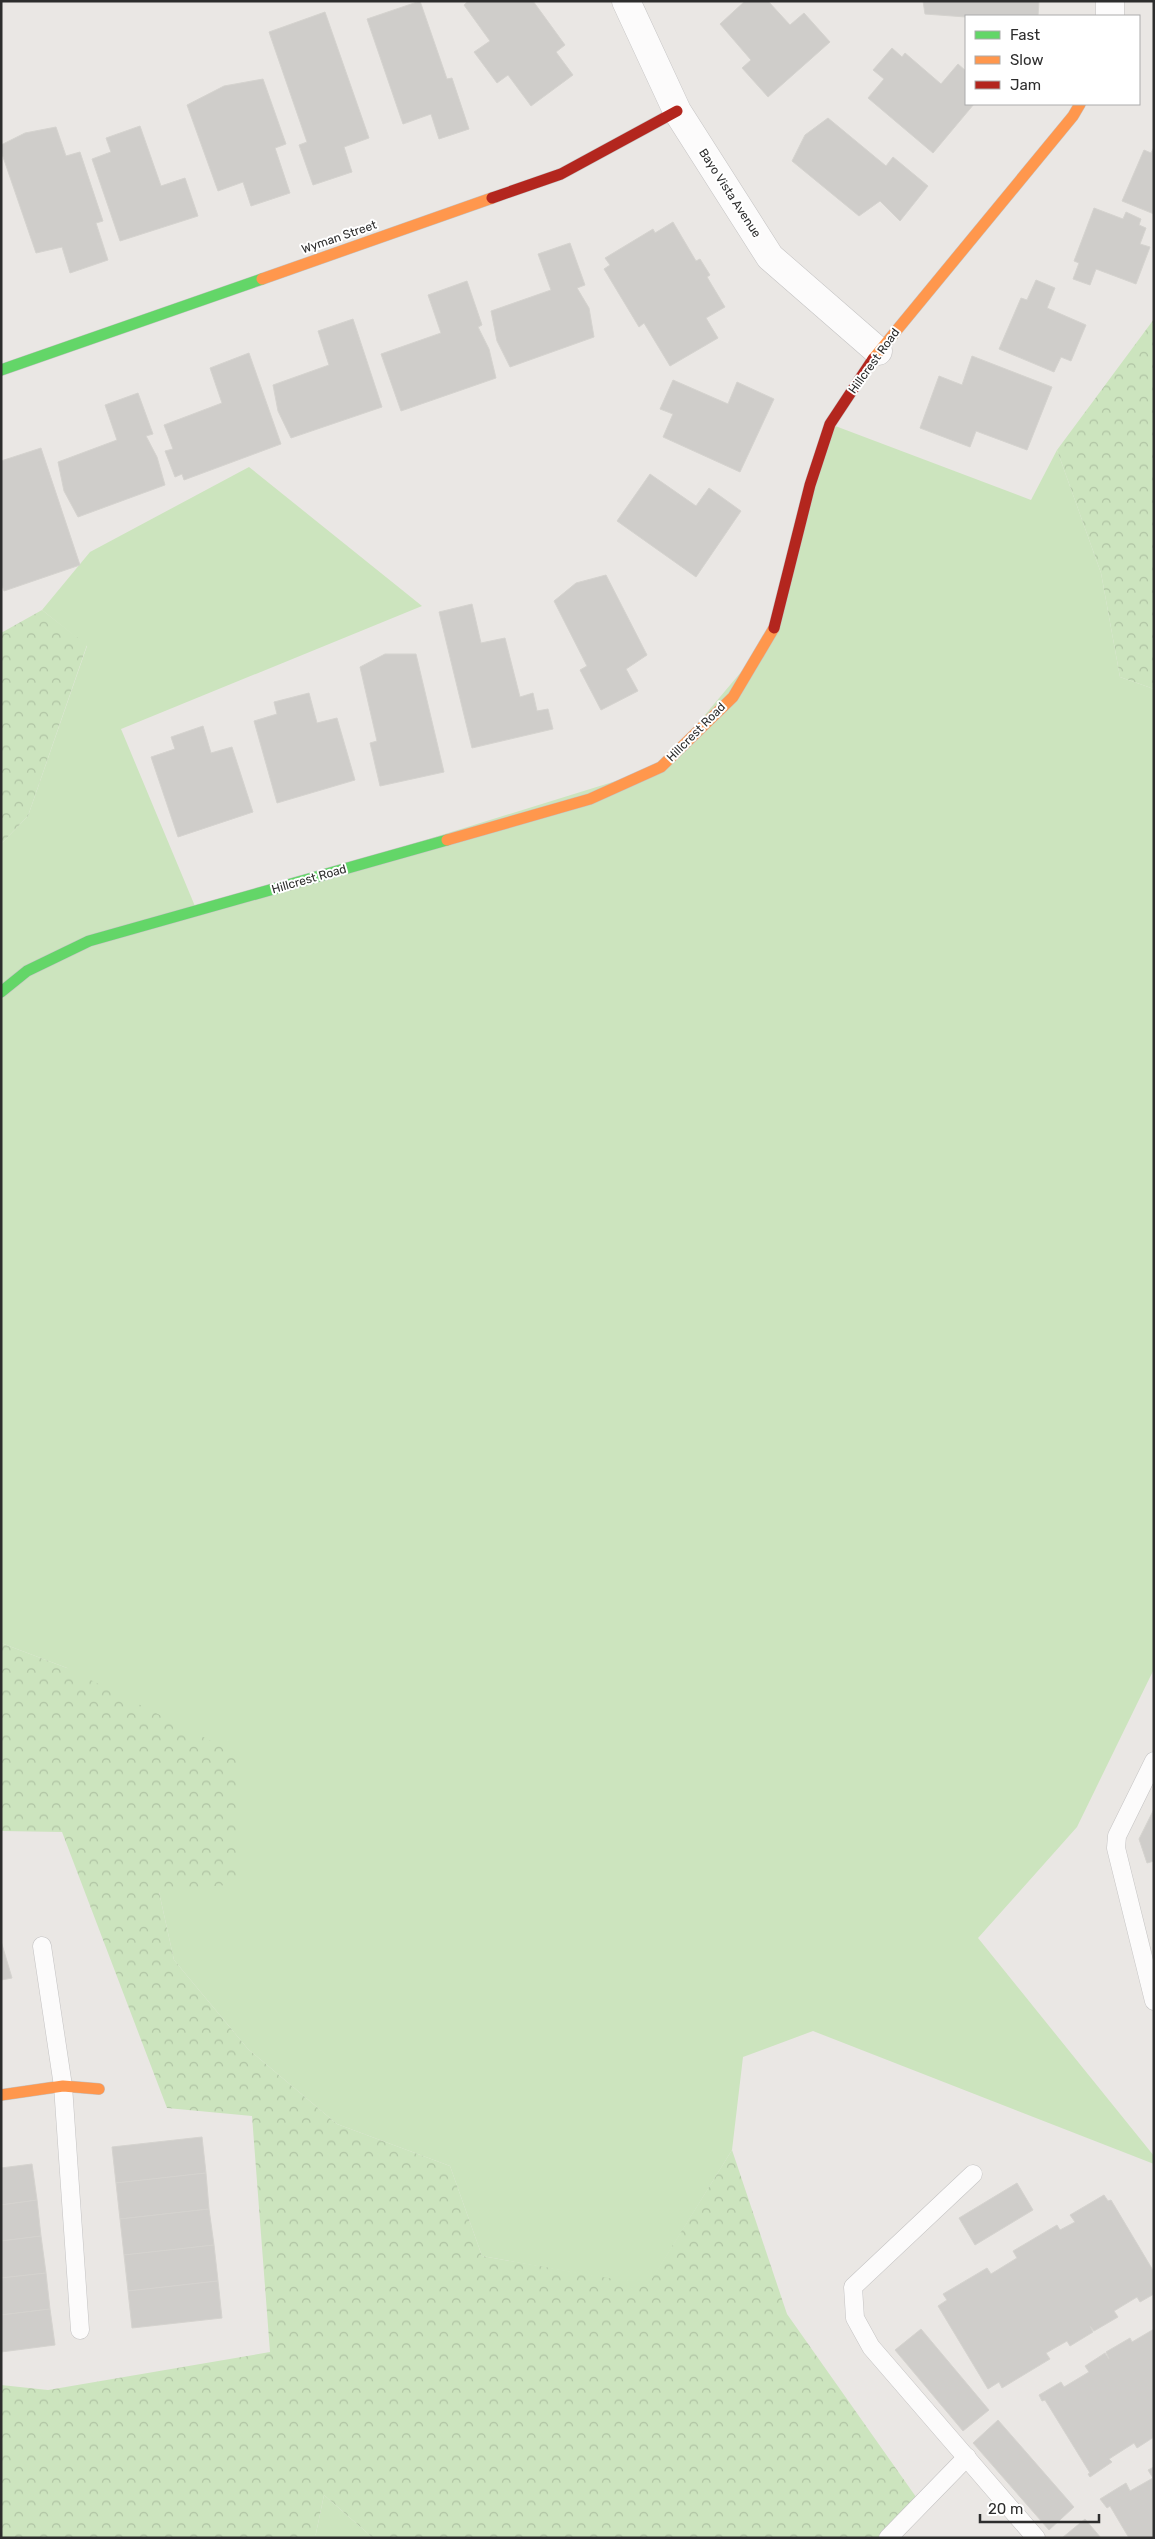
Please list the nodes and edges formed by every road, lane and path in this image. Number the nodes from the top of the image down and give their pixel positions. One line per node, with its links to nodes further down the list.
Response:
1 (626, 1): 5 (street, Bayo Vista Avenue)
2 (1110, 1): 3 (street)
3 (1110, 15)
4 (1079, 105): 6 (street, Hillcrest Road)
5 (677, 111): 6 (street, Bayo Vista Avenue); 7 (street, Wyman Street)
6 (878, 351): 8 (street, Hillcrest Road)
7 (1, 370)
8 (1, 992)
9 (1154, 1761): 11 (lane)
10 (42, 1946): 12 (lane)
11 (1154, 2001)
12 (63, 2086): 13 (street); 14 (street); 16 (lane)
13 (99, 2089)
14 (1, 2095)
15 (973, 2174): 17 (lane)
16 (80, 2330)
17 (967, 2457): 18 (lane); 19 (lane)
18 (888, 2538)
19 (1036, 2538)

